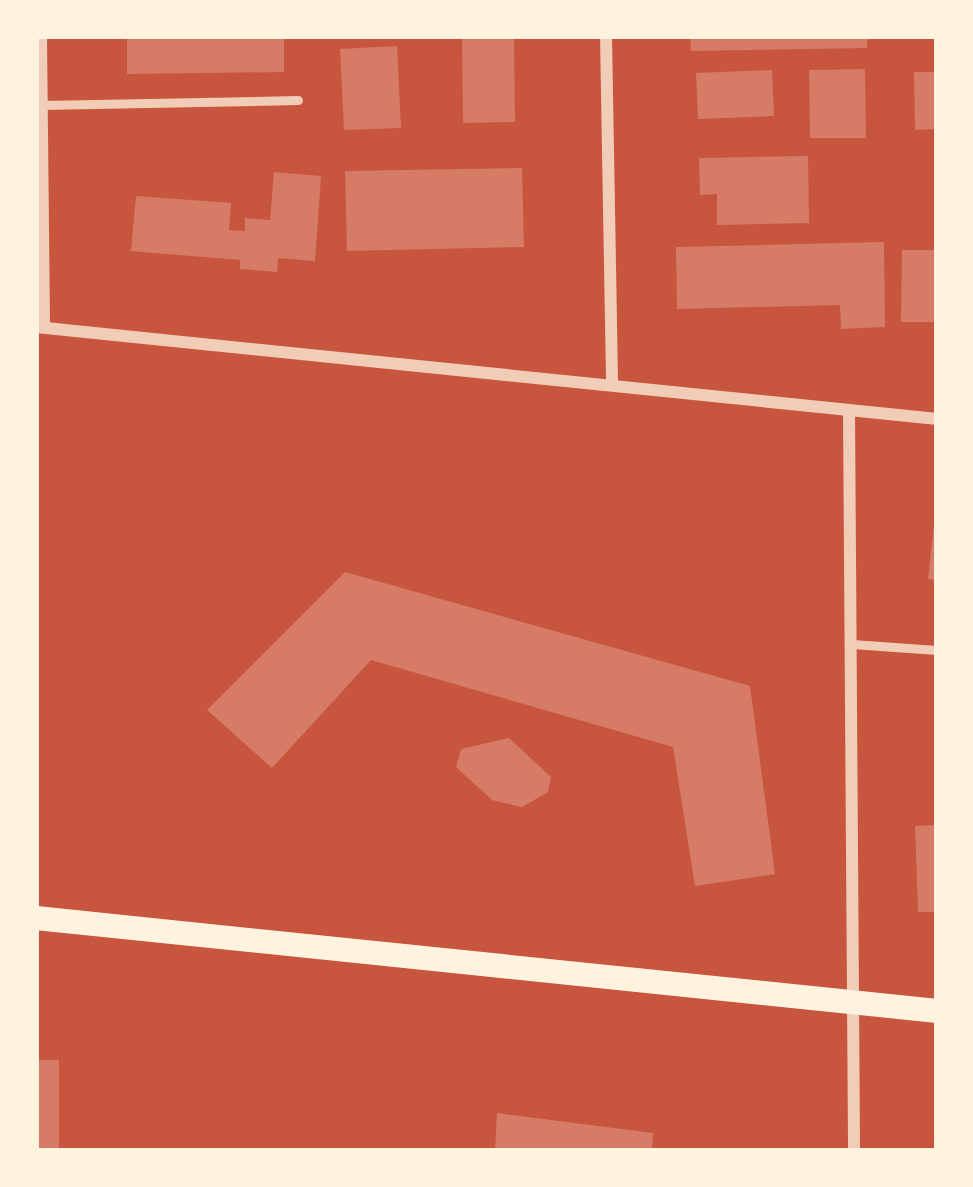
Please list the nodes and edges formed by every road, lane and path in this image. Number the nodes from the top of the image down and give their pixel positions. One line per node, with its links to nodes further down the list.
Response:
1 (40, 36): 4 (street)
2 (606, 36): 7 (street)
3 (298, 100): 4 (lane)
4 (41, 105): 5 (street)
5 (39, 170): 6 (street)
6 (40, 327): 7 (street)
7 (612, 382): 8 (street)
8 (849, 410): 9 (street); 10 (street)
9 (937, 419)
10 (852, 644): 11 (lane); 13 (street)
11 (937, 650)
12 (36, 919): 13 (main road)
13 (858, 1003): 14 (main road); 15 (street)
14 (937, 1011)
15 (854, 1151)

